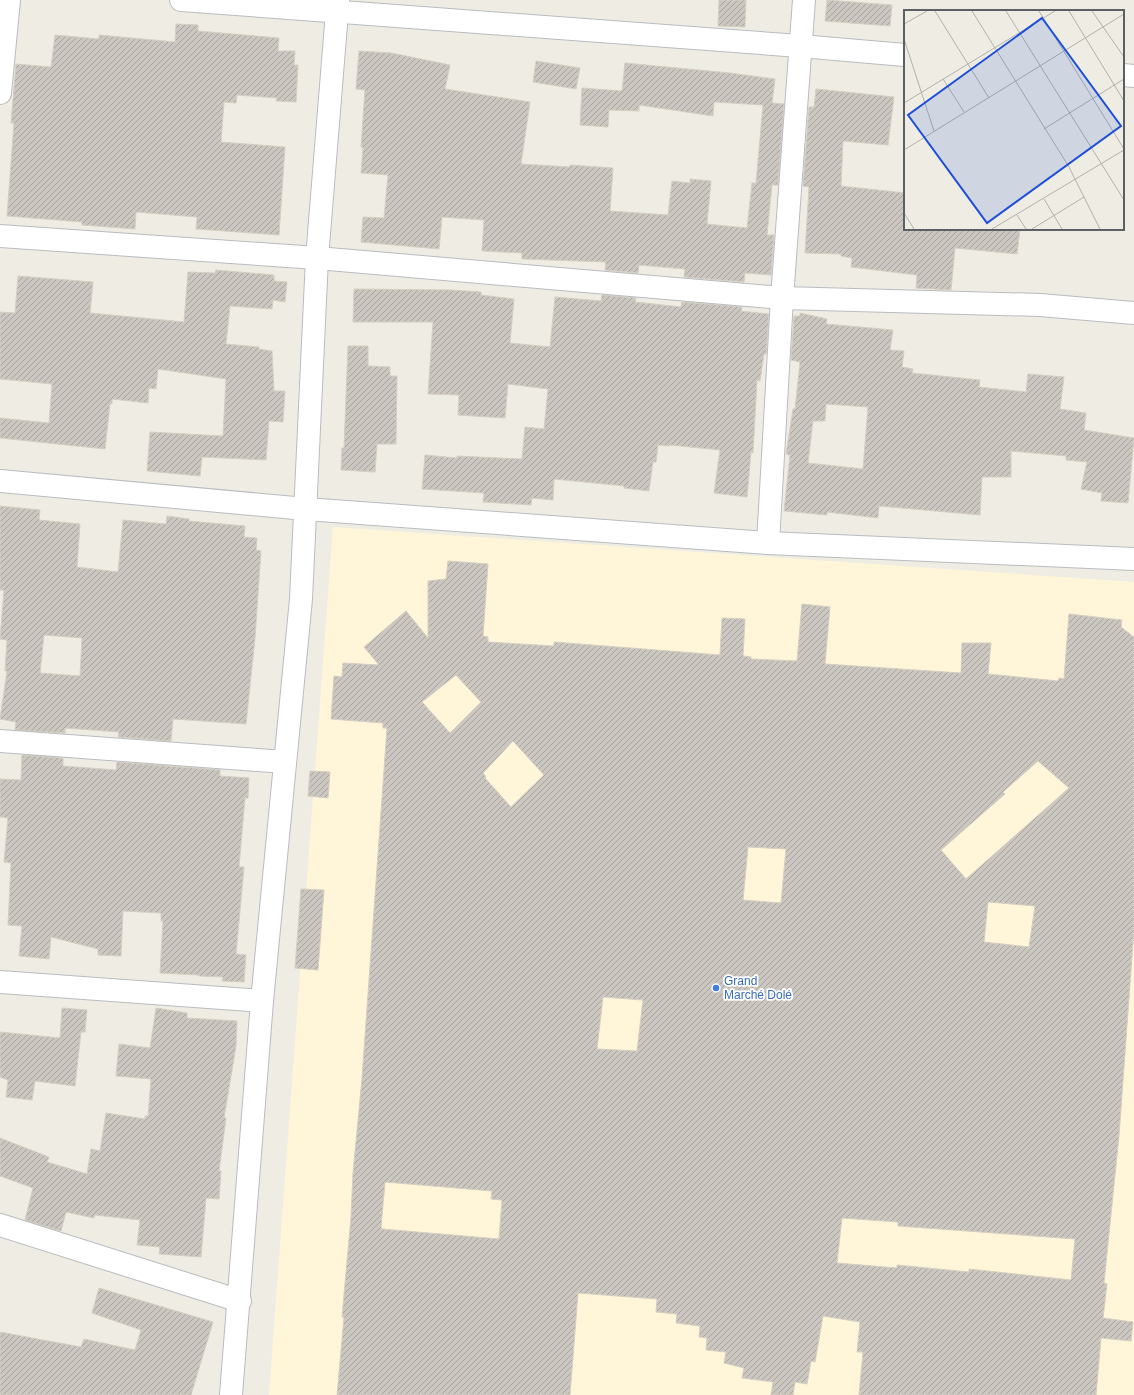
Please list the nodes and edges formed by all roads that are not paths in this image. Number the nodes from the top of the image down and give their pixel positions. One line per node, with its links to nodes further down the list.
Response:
1 (9, 0): 9 (street)
2 (181, 0): 4 (street)
3 (804, 0): 5 (street)
4 (338, 6): 5 (street); 11 (street)
5 (800, 46): 6 (street); 12 (street)
6 (904, 55)
7 (1124, 75): 8 (street)
8 (1134, 76)
9 (0, 93)
10 (0, 236): 11 (street)
11 (317, 258): 12 (street); 15 (street)
12 (782, 298): 13 (street); 16 (street)
13 (1134, 314)
14 (0, 481): 15 (street)
15 (306, 508): 16 (street); 19 (street)
16 (768, 543): 17 (street)
17 (1134, 559)
18 (0, 741): 19 (street)
19 (285, 762): 21 (street)
20 (0, 982): 21 (street)
21 (262, 1001): 23 (street)
22 (0, 1225): 23 (street)
23 (240, 1301): 24 (street)
24 (231, 1395)

